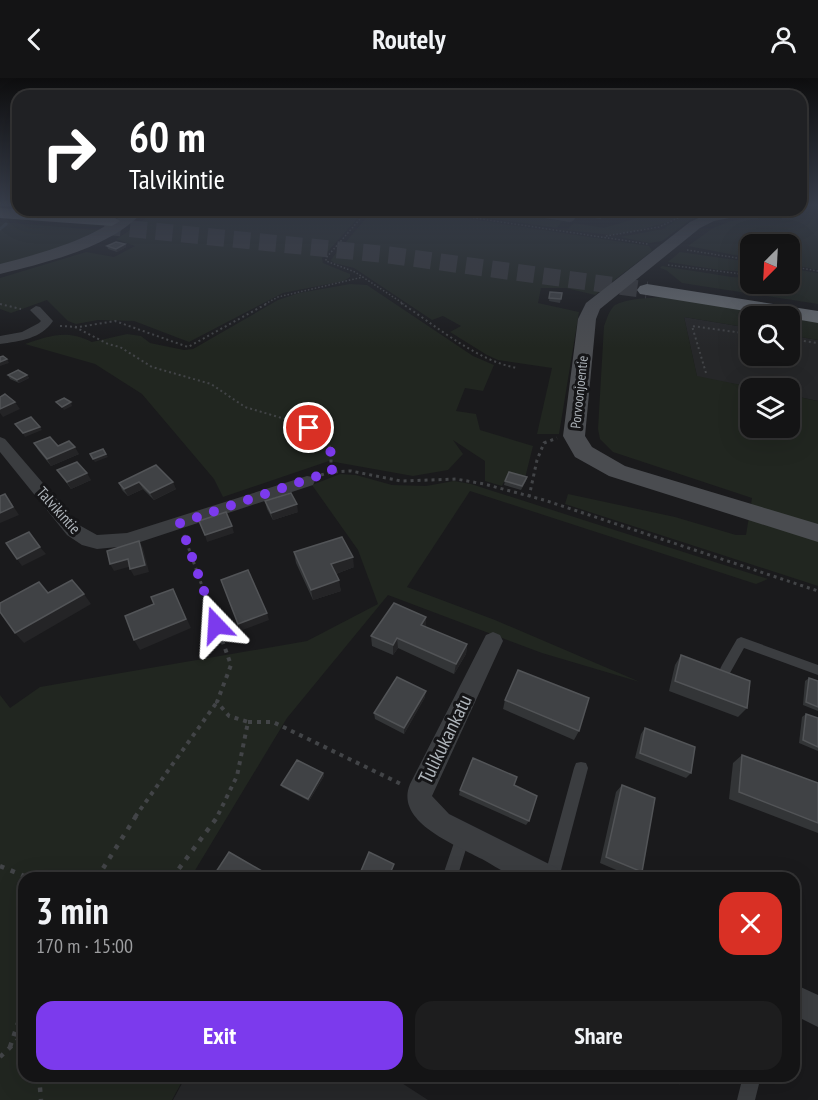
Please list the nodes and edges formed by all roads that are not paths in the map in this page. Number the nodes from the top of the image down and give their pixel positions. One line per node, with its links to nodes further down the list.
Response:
1 (52, 253): 3 (street)
2 (660, 253): 10 (street, Porvoonjoentie)
3 (0, 269)
4 (818, 308): 6 (highway)
5 (36, 310): 7 (street)
6 (818, 317)
7 (0, 340)
8 (0, 442): 9 (street, Talvikintie)
9 (307, 481)
10 (818, 533)
11 (493, 640): 15 (street, Tulikukankatu)
12 (726, 669): 13 (lane)
13 (818, 670)
14 (581, 768): 18 (lane)
15 (463, 836): 16 (lane); 17 (street, Tulikukankatu)
16 (451, 872)
17 (537, 872)
18 (551, 872)
19 (750, 1082): 20 (lane)
20 (746, 1100)

